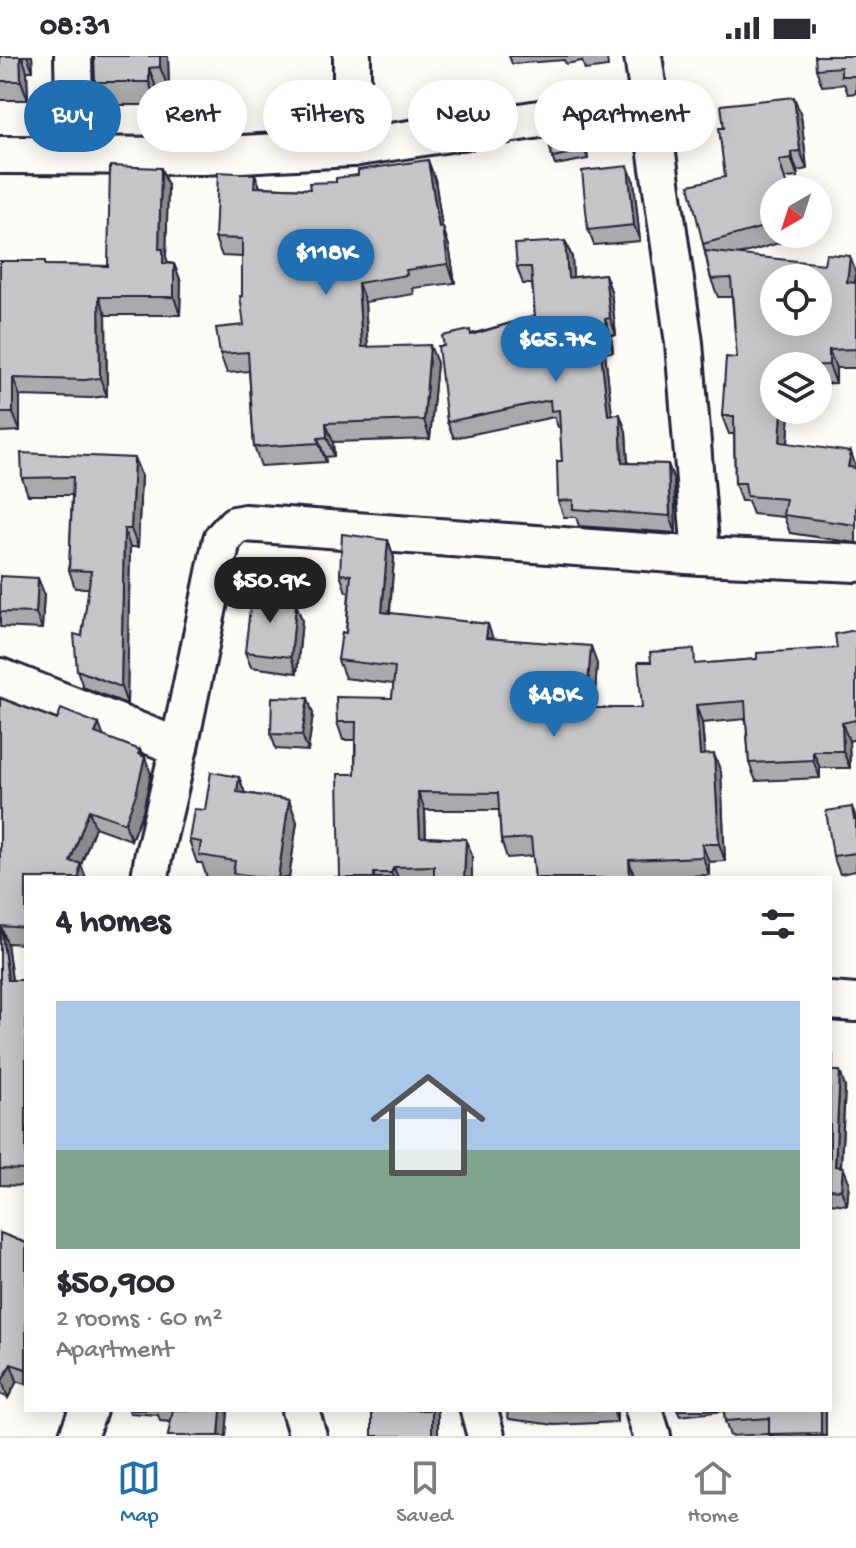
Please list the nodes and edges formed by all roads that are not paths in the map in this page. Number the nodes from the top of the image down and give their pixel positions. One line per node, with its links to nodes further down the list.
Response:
1 (73, 56): 11 (street)
2 (352, 56): 4 (street)
3 (643, 56): 5 (street)
4 (352, 80)
5 (647, 80)
6 (534, 120): 7 (street)
7 (392, 142)
8 (278, 152): 11 (street)
9 (657, 152): 12 (street)
10 (0, 155): 11 (street)
11 (75, 155)
12 (701, 556): 13 (street); 15 (street)
13 (856, 563)
14 (0, 677): 15 (street)
15 (179, 747): 16 (street)
16 (150, 876)
17 (832, 1001): 18 (street)
18 (856, 1003)
19 (87, 1412): 23 (street)
20 (301, 1412): 24 (street)
21 (480, 1412): 25 (street)
22 (645, 1412): 26 (street)
23 (78, 1436)
24 (308, 1436)
25 (486, 1436)
26 (652, 1436)

